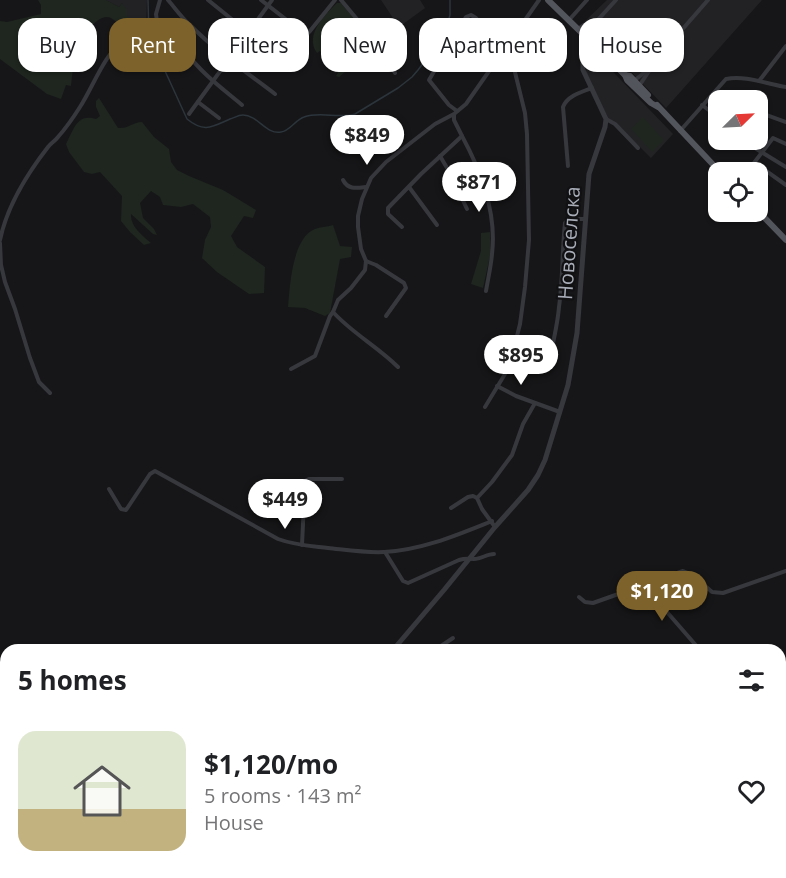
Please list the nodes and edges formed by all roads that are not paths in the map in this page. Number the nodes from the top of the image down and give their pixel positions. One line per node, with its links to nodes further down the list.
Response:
1 (160, 0): 14 (street)
2 (168, 0): 22 (street)
3 (208, 0): 15 (street)
4 (261, 0): 13 (street)
5 (272, 0): 13 (street)
6 (335, 0): 21 (street)
7 (341, 0): 33 (street)
8 (539, 0): 18 (street)
9 (548, 0): 19 (main road)
10 (586, 0): 19 (street)
11 (616, 0): 20 (street)
12 (708, 0): 37 (street)
13 (268, 6): 16 (street); 17 (street)
14 (156, 18)
15 (230, 18)
16 (260, 18)
17 (284, 18)
18 (527, 18)
19 (569, 20): 20 (main road)
20 (578, 30)
21 (309, 32)
22 (208, 41)
23 (786, 46): 36 (street)
24 (109, 55): 74 (street)
25 (196, 63): 35 (street)
26 (220, 72): 35 (street)
27 (245, 72): 40 (street)
28 (433, 72): 46 (street)
29 (490, 72): 46 (street)
30 (515, 72): 82 (street)
31 (584, 72): 39 (street)
32 (622, 72): 34 (main road)
33 (396, 73)
34 (625, 75): 37 (main road); 44 (main road)
35 (214, 81): 41 (street); 42 (street)
36 (759, 81): 38 (street); 43 (street)
37 (637, 83): 44 (main road)
38 (786, 87)
39 (592, 88): 50 (street); 61 (street)
40 (275, 94)
41 (198, 102): 47 (street); 49 (street)
42 (243, 105)
43 (702, 105): 45 (street); 52 (street)
44 (658, 107): 52 (main road)
45 (708, 110)
46 (456, 113): 53 (street); 66 (street)
47 (189, 114)
48 (768, 116): 51 (street)
49 (219, 118)
50 (606, 118): 55 (street); 69 (street, Новоселска)
51 (786, 122)
52 (680, 131): 59 (main road)
53 (462, 136): 58 (street); 76 (street)
54 (786, 144): 57 (street)
55 (638, 148)
56 (758, 150): 57 (street)
57 (763, 153): 60 (street); 62 (street)
58 (440, 156): 67 (street); 68 (street)
59 (710, 162)
60 (756, 162)
61 (568, 166)
62 (786, 166)
63 (768, 172): 65 (street)
64 (344, 180): 66 (street)
65 (786, 185)
66 (366, 187): 75 (street)
67 (409, 187): 71 (street); 72 (street)
68 (467, 209)
69 (585, 219): 79 (street); 86 (street, Новоселска)
70 (768, 221): 73 (main road)
71 (437, 225)
72 (402, 227)
73 (786, 240)
74 (0, 241): 83 (street)
75 (366, 261): 77 (street); 78 (street)
76 (486, 291)
77 (333, 312): 80 (street); 81 (street)
78 (386, 316)
79 (553, 341)
80 (398, 367)
81 (291, 369)
82 (497, 386): 84 (street); 85 (street)
83 (50, 393)
84 (535, 403): 86 (street); 89 (street)
85 (485, 407)
86 (560, 412): 91 (street, Новоселска)
87 (342, 479): 92 (street)
88 (109, 489): 92 (street)
89 (477, 498): 90 (street); 91 (street)
90 (451, 508)
91 (493, 524): 93 (street); 95 (street, Новоселска)
92 (302, 545): 93 (street)
93 (385, 552): 95 (street)
94 (494, 554): 95 (street)
95 (470, 558): 100 (street, Новоселска)
96 (786, 571): 97 (street)
97 (628, 590): 98 (street); 102 (street)
98 (579, 597)
99 (453, 638): 101 (street)
100 (398, 644)
101 (444, 644)
102 (696, 644)

